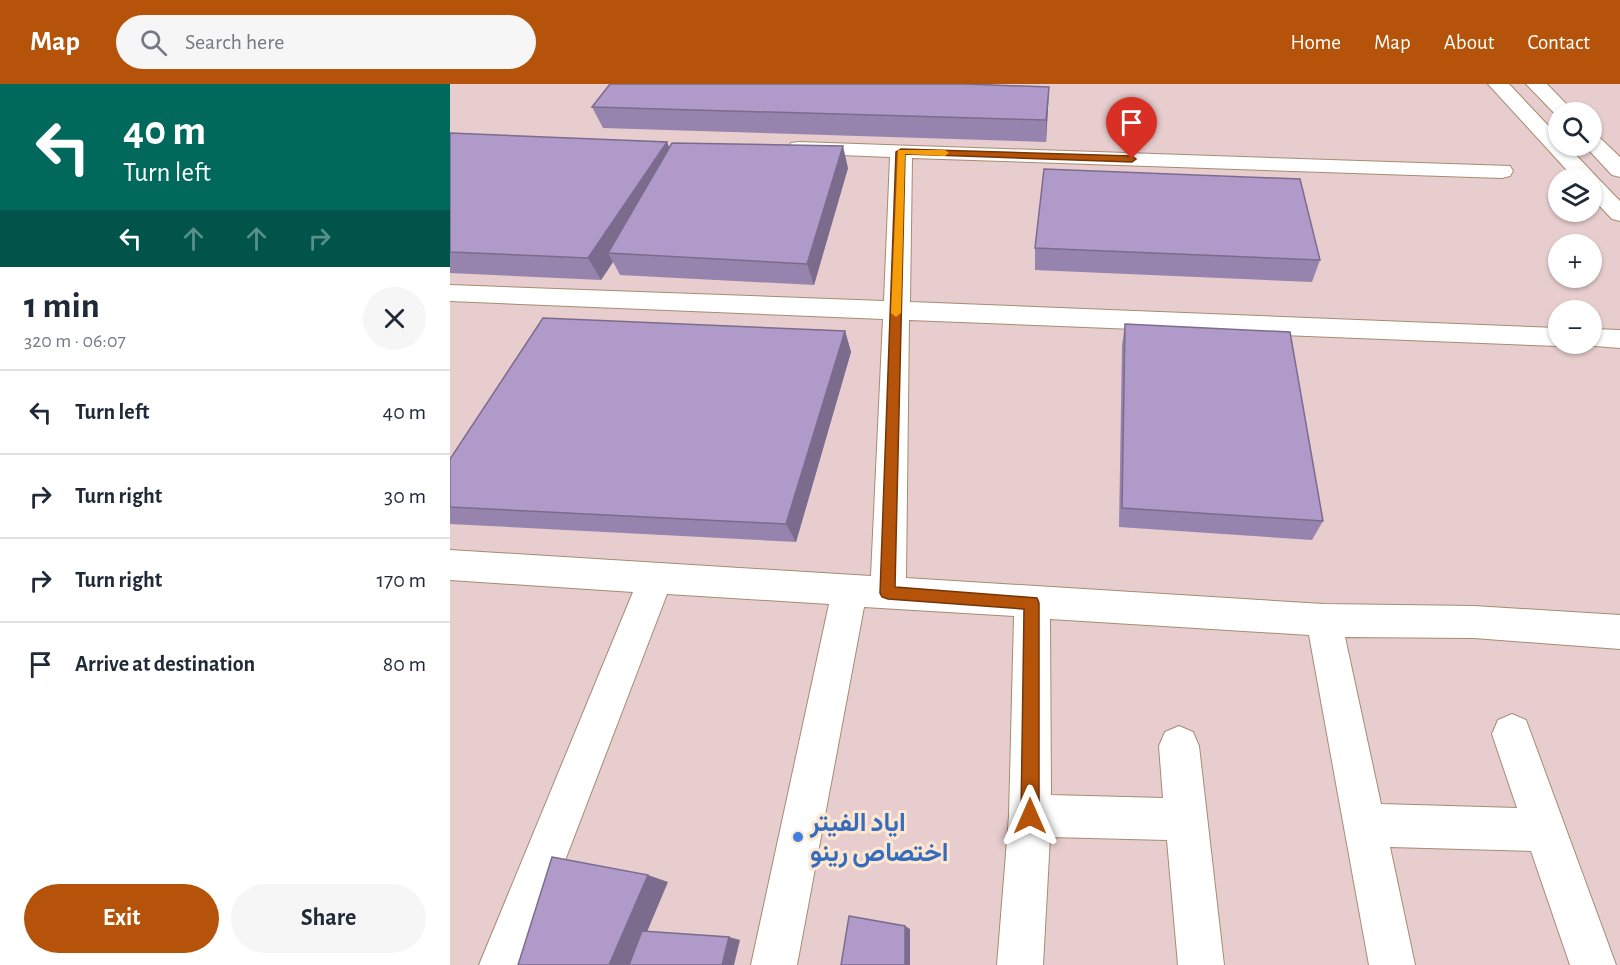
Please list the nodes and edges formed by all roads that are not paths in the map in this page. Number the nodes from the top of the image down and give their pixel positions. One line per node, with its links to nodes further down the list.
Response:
1 (1536, 84): 3 (street)
2 (1492, 85): 7 (street)
3 (1554, 102)
4 (782, 148): 6 (street)
5 (1602, 151): 8 (street)
6 (901, 152): 9 (street); 15 (street)
7 (1576, 168)
8 (1620, 170)
9 (1502, 171)
10 (1602, 186): 11 (street)
11 (1620, 188)
12 (1602, 195): 13 (street)
13 (1620, 214)
14 (450, 293): 15 (street)
15 (896, 311): 16 (street); 21 (street)
16 (1548, 337)
17 (1602, 338): 18 (street)
18 (1620, 339)
19 (454, 574): 20 (street)
20 (655, 579): 21 (street); 31 (street)
21 (869, 592): 22 (street); 32 (street)
22 (1032, 603): 23 (street); 27 (street)
23 (1324, 620): 24 (street); 29 (street)
24 (1620, 632)
25 (1512, 734): 30 (street)
26 (1179, 746): 28 (street)
27 (1030, 816): 28 (street); 33 (street)
28 (1186, 819): 34 (street)
29 (1365, 825): 30 (street); 35 (street)
30 (1546, 830): 36 (street)
31 (502, 965)
32 (774, 965)
33 (1020, 965)
34 (1201, 965)
35 (1392, 965)
36 (1593, 965)

